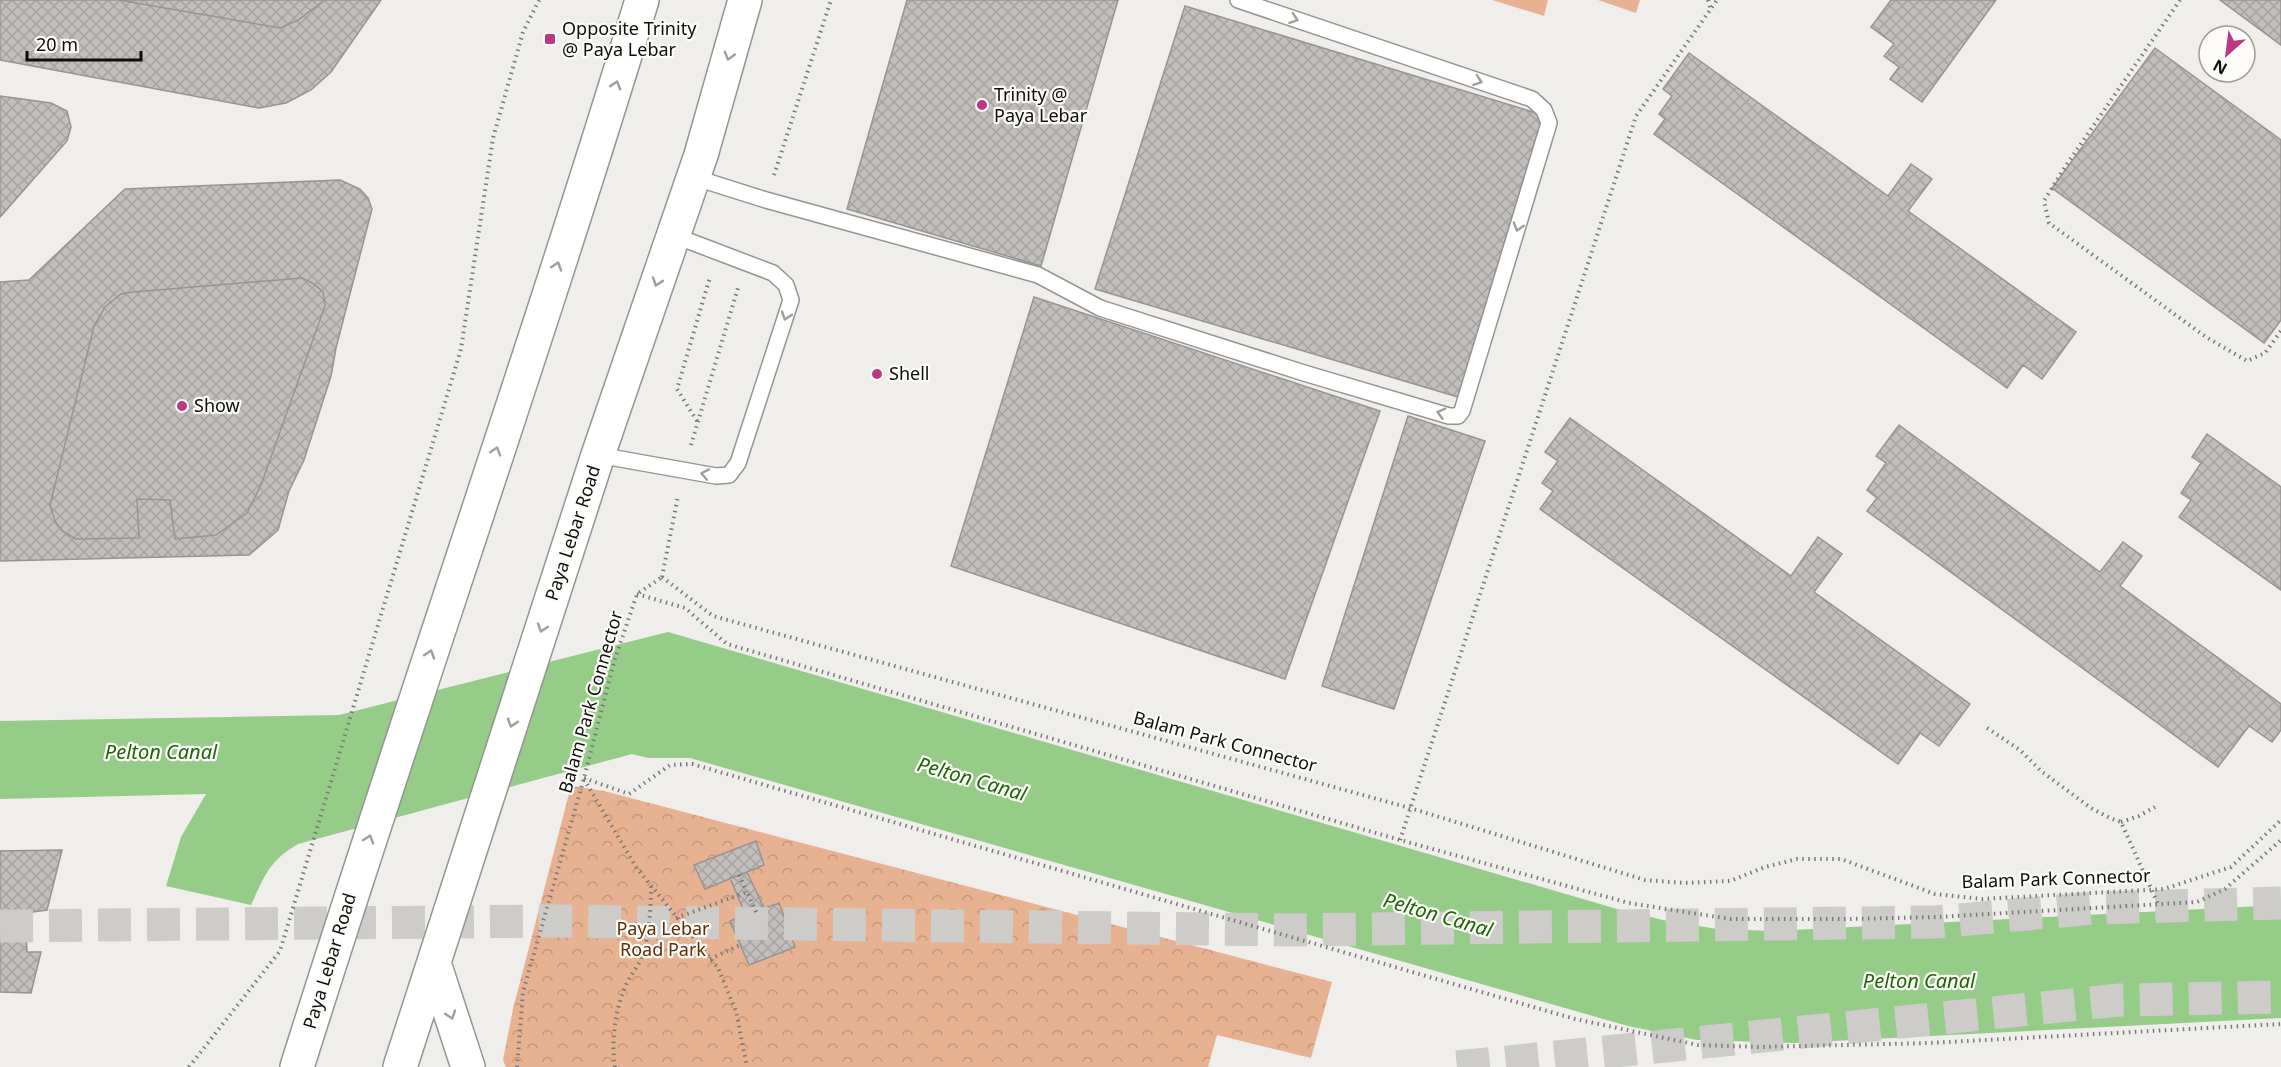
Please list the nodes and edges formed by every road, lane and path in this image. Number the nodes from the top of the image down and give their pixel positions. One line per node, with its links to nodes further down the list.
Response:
1 (539, 0): 36 (path)
2 (642, 0): 37 (main road, Paya Lebar Road, one-way to 2)
3 (745, 0): 10 (main road, Paya Lebar Road, one-way to 10)
4 (831, 0): 11 (path)
5 (1238, 0): 11 (lane, one-way to 11)
6 (1708, 0): 9 (path)
7 (1717, 0): 9 (path)
8 (2180, 0): 14 (path)
9 (1711, 9): 20 (path)
10 (693, 177): 11 (lane); 12 (main road, Paya Lebar Road)
11 (766, 200)
12 (673, 235): 13 (lane); 15 (main road, Paya Lebar Road, one-way to 15)
13 (746, 263): 13 (path); 15 (lane, one-way to 15)
14 (2281, 331)
15 (598, 455): 34 (main road, Paya Lebar Road, one-way to 34)
16 (637, 594): 18 (path, Balam Park Connector); 20 (path, Balam Park Connector); 23 (path)
17 (1987, 728): 22 (path)
18 (584, 778): 26 (path); 35 (path); 40 (path, Balam Park Connector)
19 (2155, 807): 22 (path)
20 (1410, 808): 23 (path); 27 (path, Balam Park Connector)
21 (2281, 820): 27 (path, Balam Park Connector)
22 (2121, 822): 27 (path)
23 (1400, 840): 29 (path)
24 (2281, 840): 29 (path)
25 (738, 875): 28 (path)
26 (651, 887): 31 (path); 41 (path)
27 (2152, 890): 29 (path)
28 (747, 892): 30 (path); 31 (path)
29 (2158, 904)
30 (756, 912)
31 (676, 918): 33 (path)
32 (740, 945): 33 (path)
33 (710, 959): 42 (path)
34 (434, 963): 38 (main road, Paya Lebar Road); 39 (main road, one-way to 39)
35 (2281, 1024)
36 (189, 1067)
37 (297, 1067)
38 (400, 1067)
39 (468, 1067)
40 (517, 1067)
41 (615, 1067)
42 (747, 1067)

